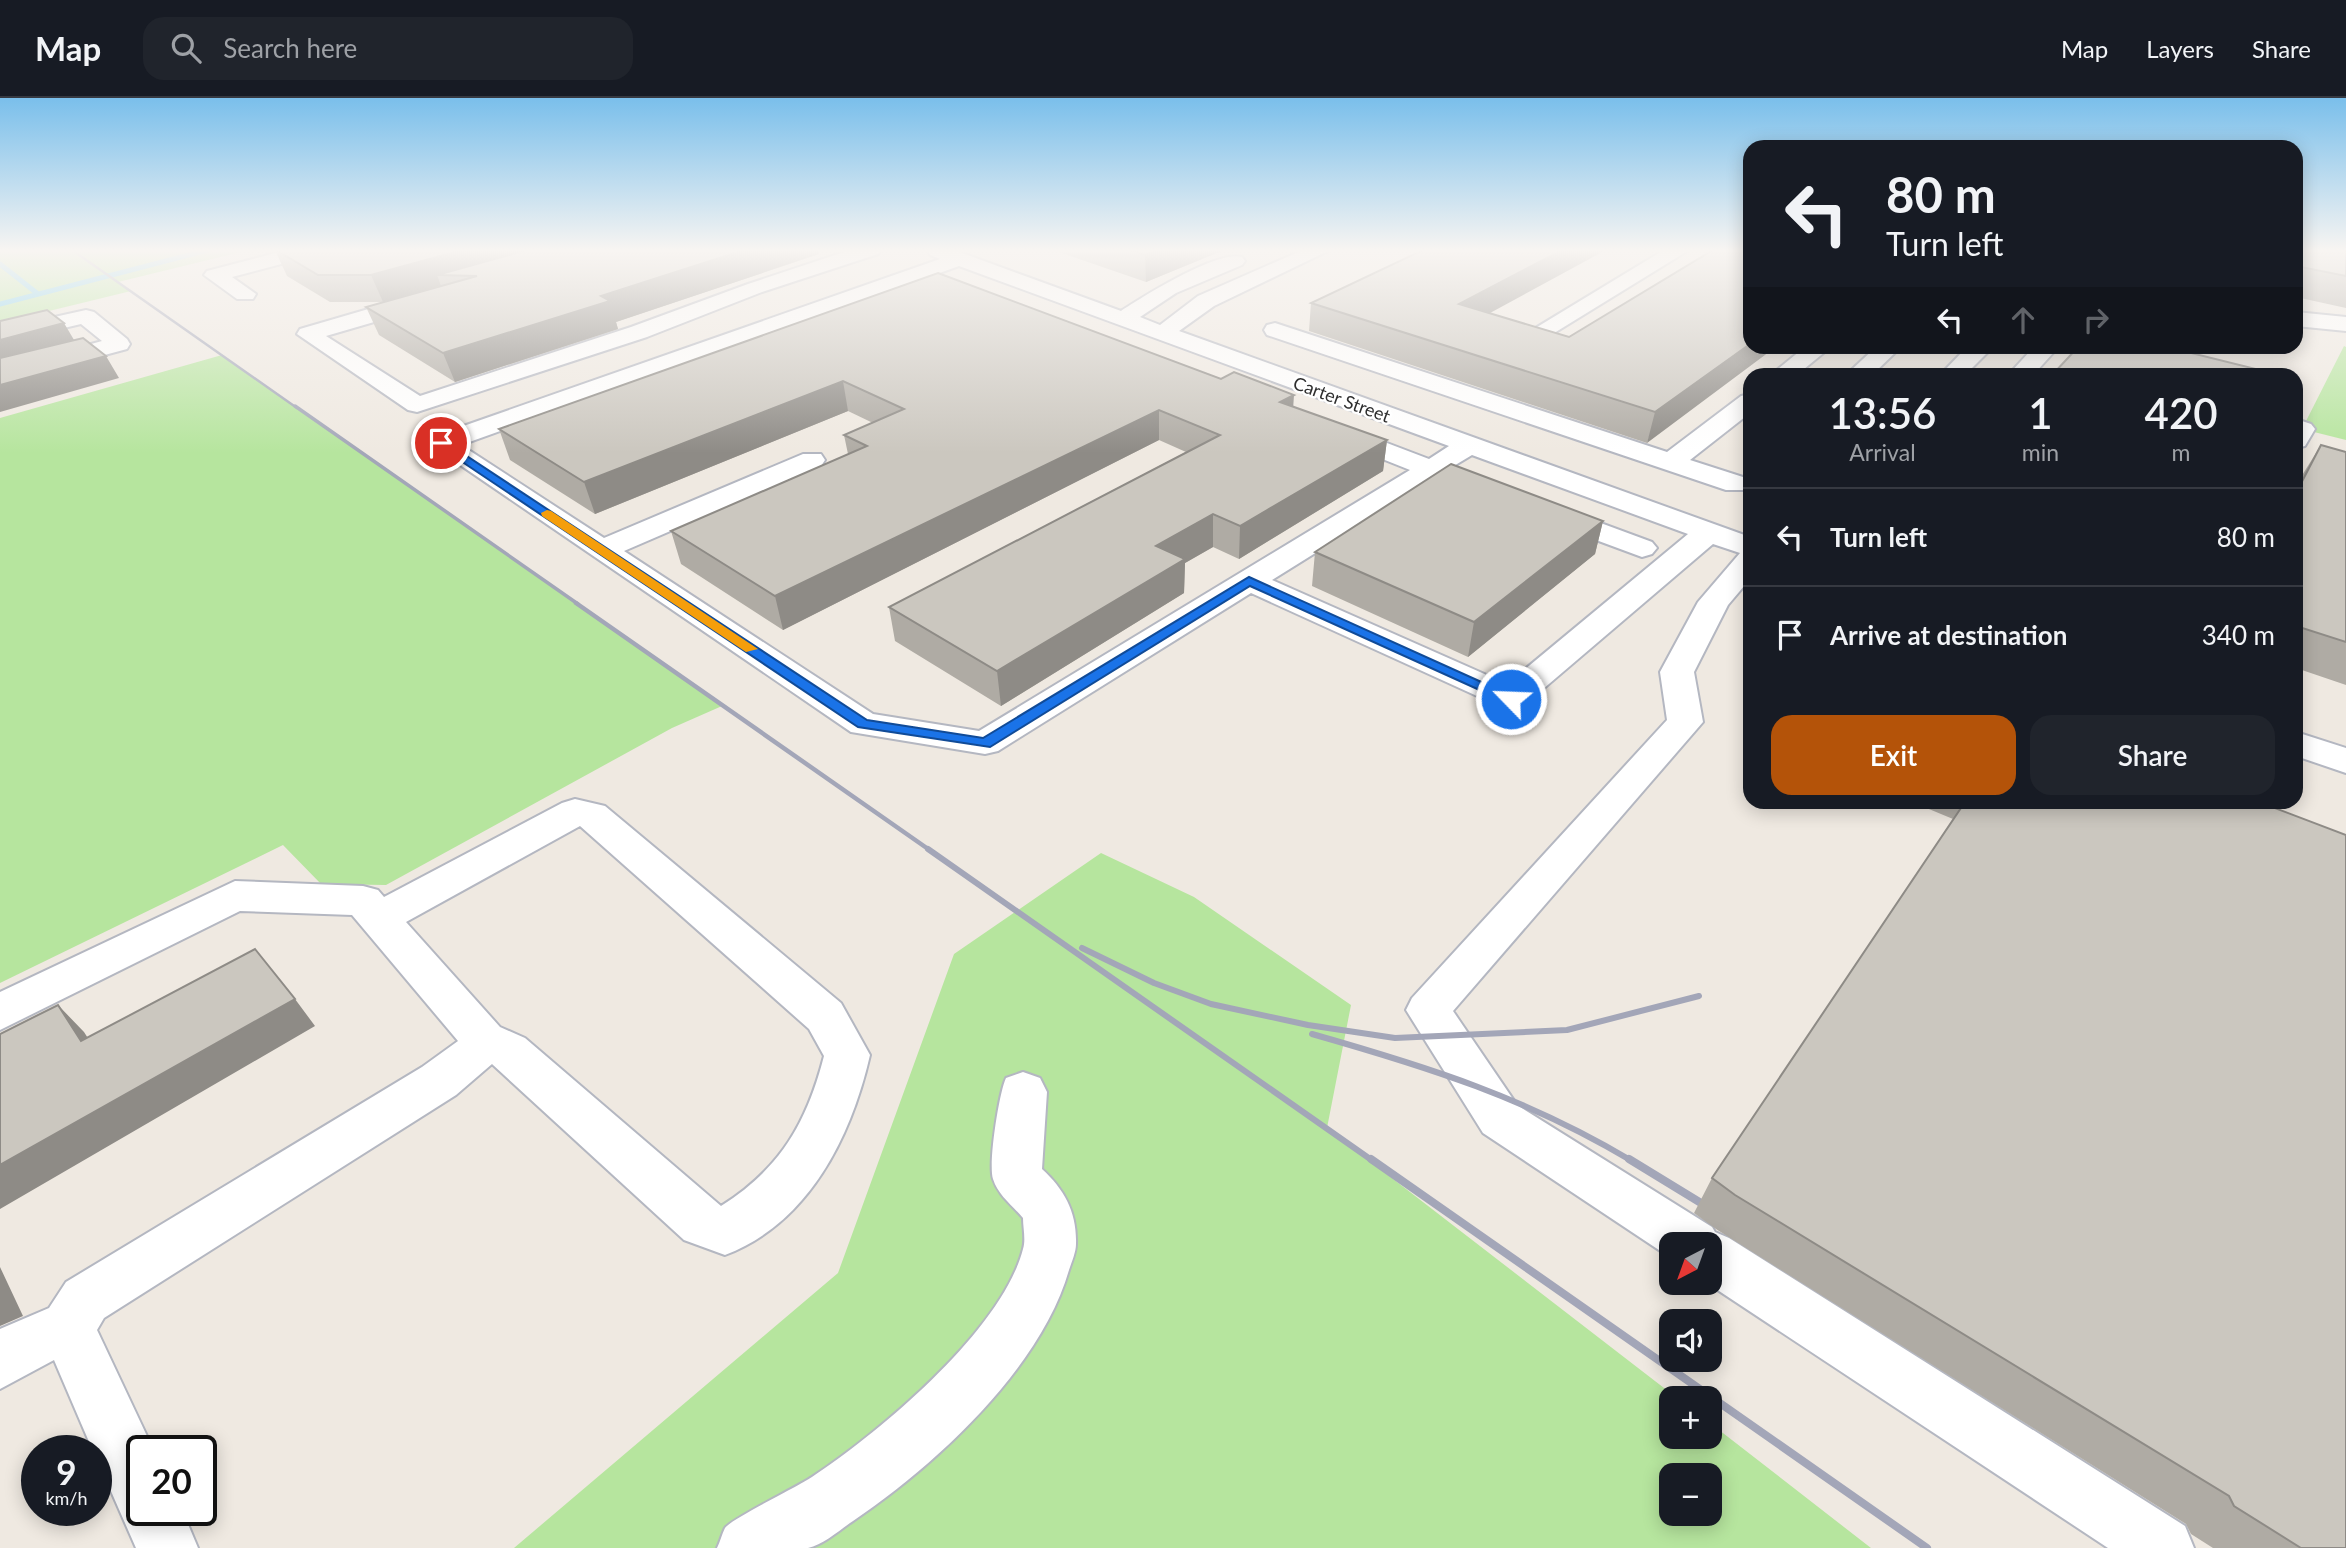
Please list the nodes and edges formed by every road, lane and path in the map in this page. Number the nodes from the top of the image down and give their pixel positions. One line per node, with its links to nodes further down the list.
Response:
1 (76, 318): 15 (street)
2 (87, 318): 27 (street)
3 (365, 318): 4 (street)
4 (677, 318)
5 (794, 318): 40 (street)
6 (1120, 318): 10 (street, Carter Street)
7 (1189, 318): 14 (street)
8 (1299, 318): 13 (street)
9 (1564, 318): 16 (street)
10 (1123, 319): 14 (street, Carter Street)
11 (2303, 320): 12 (street)
12 (2346, 324)
13 (1275, 330): 22 (street); 32 (street)
14 (1168, 335): 17 (street); 22 (street, Carter Street)
15 (0, 336)
16 (1525, 341)
17 (1147, 353)
18 (1810, 354): 23 (street)
19 (1882, 354): 24 (street)
20 (1974, 354): 25 (street)
21 (2041, 354): 26 (street)
22 (1222, 355): 30 (street, Carter Street)
23 (1792, 368)
24 (1866, 368)
25 (1961, 368)
26 (2027, 368)
27 (0, 376)
28 (1743, 406): 32 (street)
29 (1315, 424): 33 (street)
30 (1470, 445): 33 (street); 37 (street, Carter Street)
31 (812, 460): 40 (street)
32 (1671, 462): 34 (street)
33 (1432, 469): 35 (street); 42 (street)
34 (1743, 477): 37 (street)
35 (1481, 487)
36 (1531, 506): 39 (street)
37 (1699, 528): 38 (street, Carter Street); 42 (street)
38 (1743, 544)
39 (1642, 548)
40 (602, 550): 42 (street)
41 (1743, 568): 49 (street)
42 (1249, 581)
43 (2303, 746): 44 (street)
44 (2346, 761)
45 (378, 919): 46 (street); 47 (street); 47 (street)
46 (0, 1012)
47 (484, 1040): 51 (street)
48 (1023, 1092): 56 (street)
49 (1674, 1232)
50 (1722, 1263): 57 (street)
51 (68, 1328): 52 (street); 53 (street)
52 (0, 1361)
53 (126, 1457)
54 (157, 1526): 55 (street)
55 (167, 1548)
56 (748, 1548)
57 (2163, 1548)

